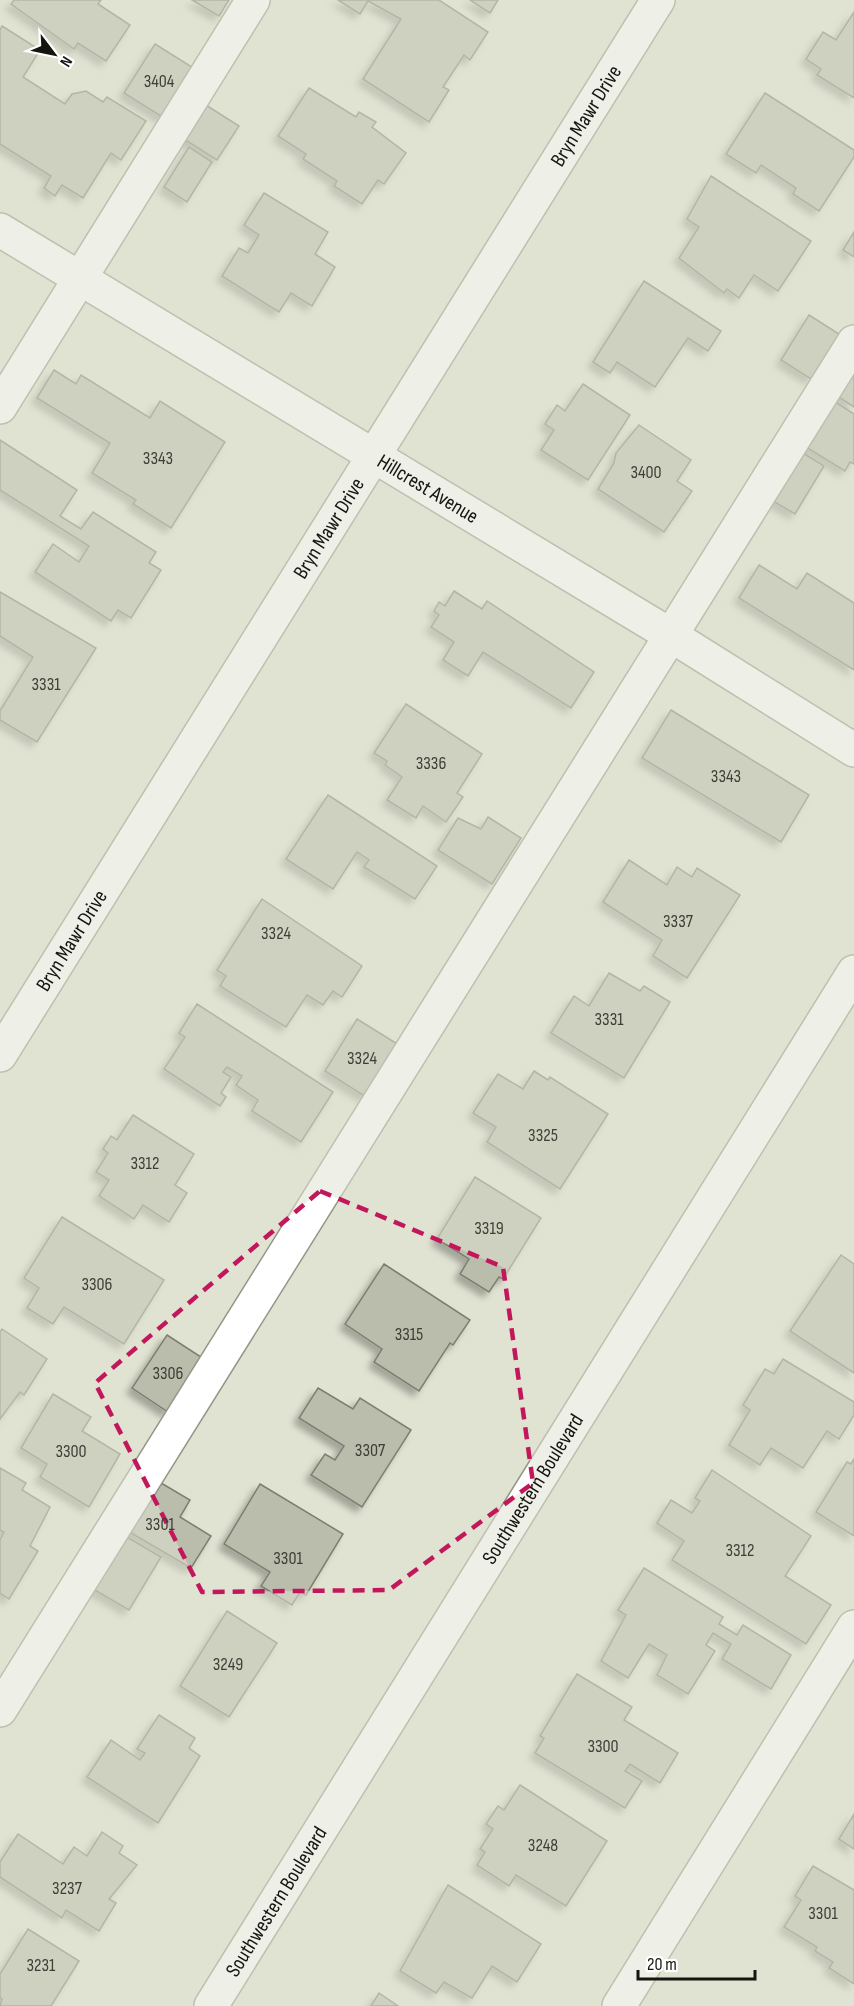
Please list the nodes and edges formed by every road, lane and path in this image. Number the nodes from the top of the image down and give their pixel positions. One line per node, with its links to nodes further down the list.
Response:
1 (253, 0): 4 (street)
2 (658, 0): 7 (street, Bryn Mawr Drive)
3 (0, 230): 4 (street, Hillcrest Avenue)
4 (80, 279): 6 (street); 7 (street, Hillcrest Avenue)
5 (854, 342): 8 (street)
6 (0, 407)
7 (374, 455): 8 (street, Hillcrest Avenue); 11 (street, Bryn Mawr Drive)
8 (672, 636): 9 (street, Hillcrest Avenue); 13 (street)
9 (854, 750)
10 (854, 972): 14 (street, Southwestern Boulevard)
11 (0, 1055)
12 (854, 1627): 15 (street)
13 (0, 1710)
14 (212, 2006)
15 (619, 2006)

